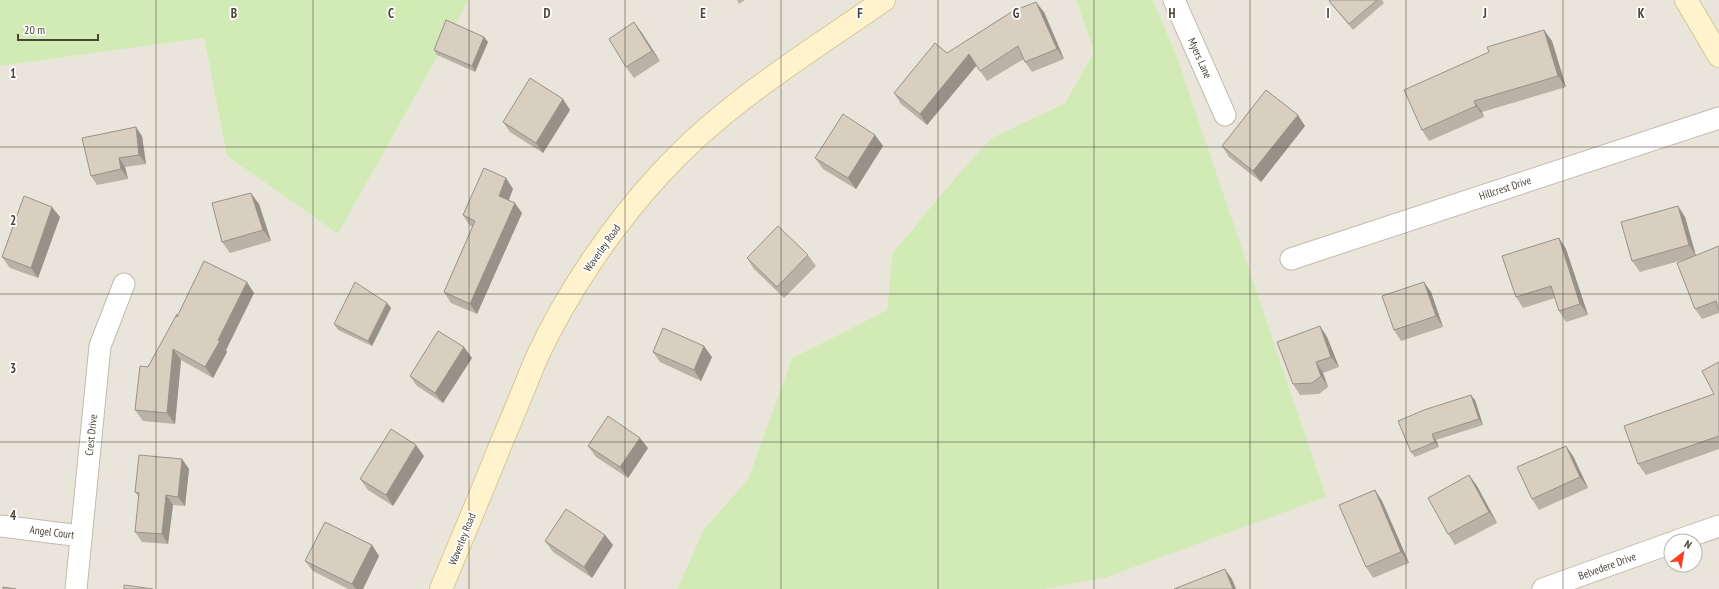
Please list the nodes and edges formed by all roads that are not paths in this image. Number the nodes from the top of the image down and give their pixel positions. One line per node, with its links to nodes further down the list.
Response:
1 (884, 0): 15 (main road, Waverley Road)
2 (1174, 0): 5 (street, Myers Lane)
3 (1686, 0): 4 (main road)
4 (1719, 56)
5 (1225, 115)
6 (1719, 118): 7 (street, Hillcrest Drive)
7 (1291, 259)
8 (124, 284): 12 (street, Crest Drive)
9 (0, 526): 12 (street, Angel Court)
10 (1719, 526): 11 (street)
11 (1699, 533)
12 (80, 536): 14 (street, Crest Drive)
13 (1663, 546): 16 (street, Belvedere Drive)
14 (76, 589)
15 (441, 589)
16 (1543, 589)

